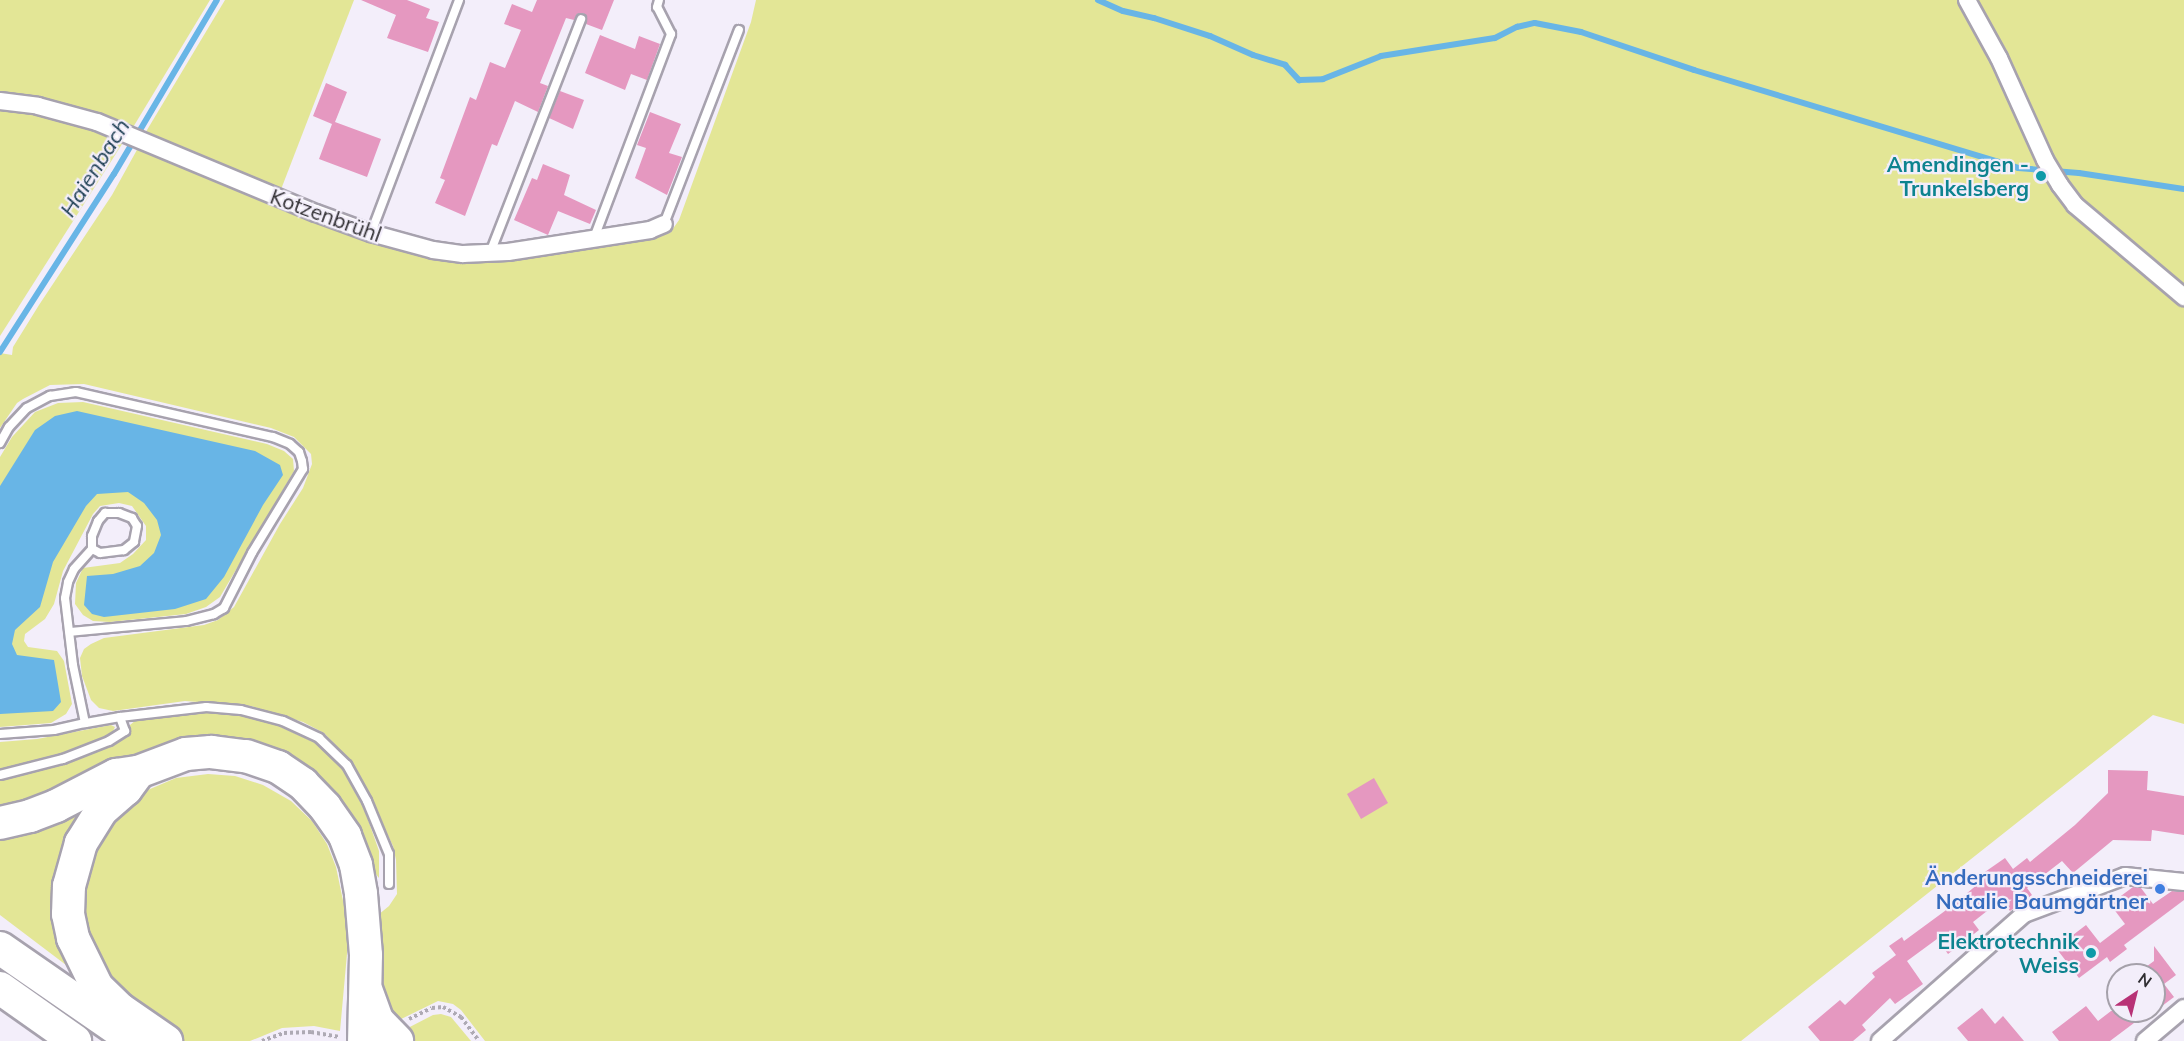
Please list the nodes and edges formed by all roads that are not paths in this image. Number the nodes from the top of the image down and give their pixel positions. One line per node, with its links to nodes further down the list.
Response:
1 (459, 0): 8 (lane)
2 (659, 0): 9 (lane)
3 (1967, 0): 11 (street)
4 (581, 18): 10 (lane)
5 (739, 30): 7 (lane)
6 (0, 101): 8 (street, Kotzenbrühl)
7 (664, 224): 9 (street, Kotzenbrühl)
8 (371, 233): 10 (street, Kotzenbrühl)
9 (594, 238): 10 (street, Kotzenbrühl)
10 (490, 254)
11 (2184, 297)
12 (0, 443): 14 (lane)
13 (92, 549): 13 (lane); 14 (lane)
14 (70, 632): 16 (lane)
15 (120, 717): 16 (lane); 19 (lane); 22 (lane)
16 (85, 723): 17 (lane)
17 (0, 734)
18 (138, 772): 20 (highway); 25 (highway); 29 (highway)
19 (0, 775)
20 (0, 823)
21 (2184, 882): 32 (street)
22 (389, 884)
23 (0, 948): 28 (highway)
24 (0, 988): 27 (highway)
25 (365, 989): 30 (highway); 31 (highway)
26 (2184, 1008): 33 (street)
27 (75, 1041)
28 (135, 1041)
29 (166, 1041)
30 (364, 1041)
31 (397, 1041)
32 (1880, 1041)
33 (2145, 1041)

